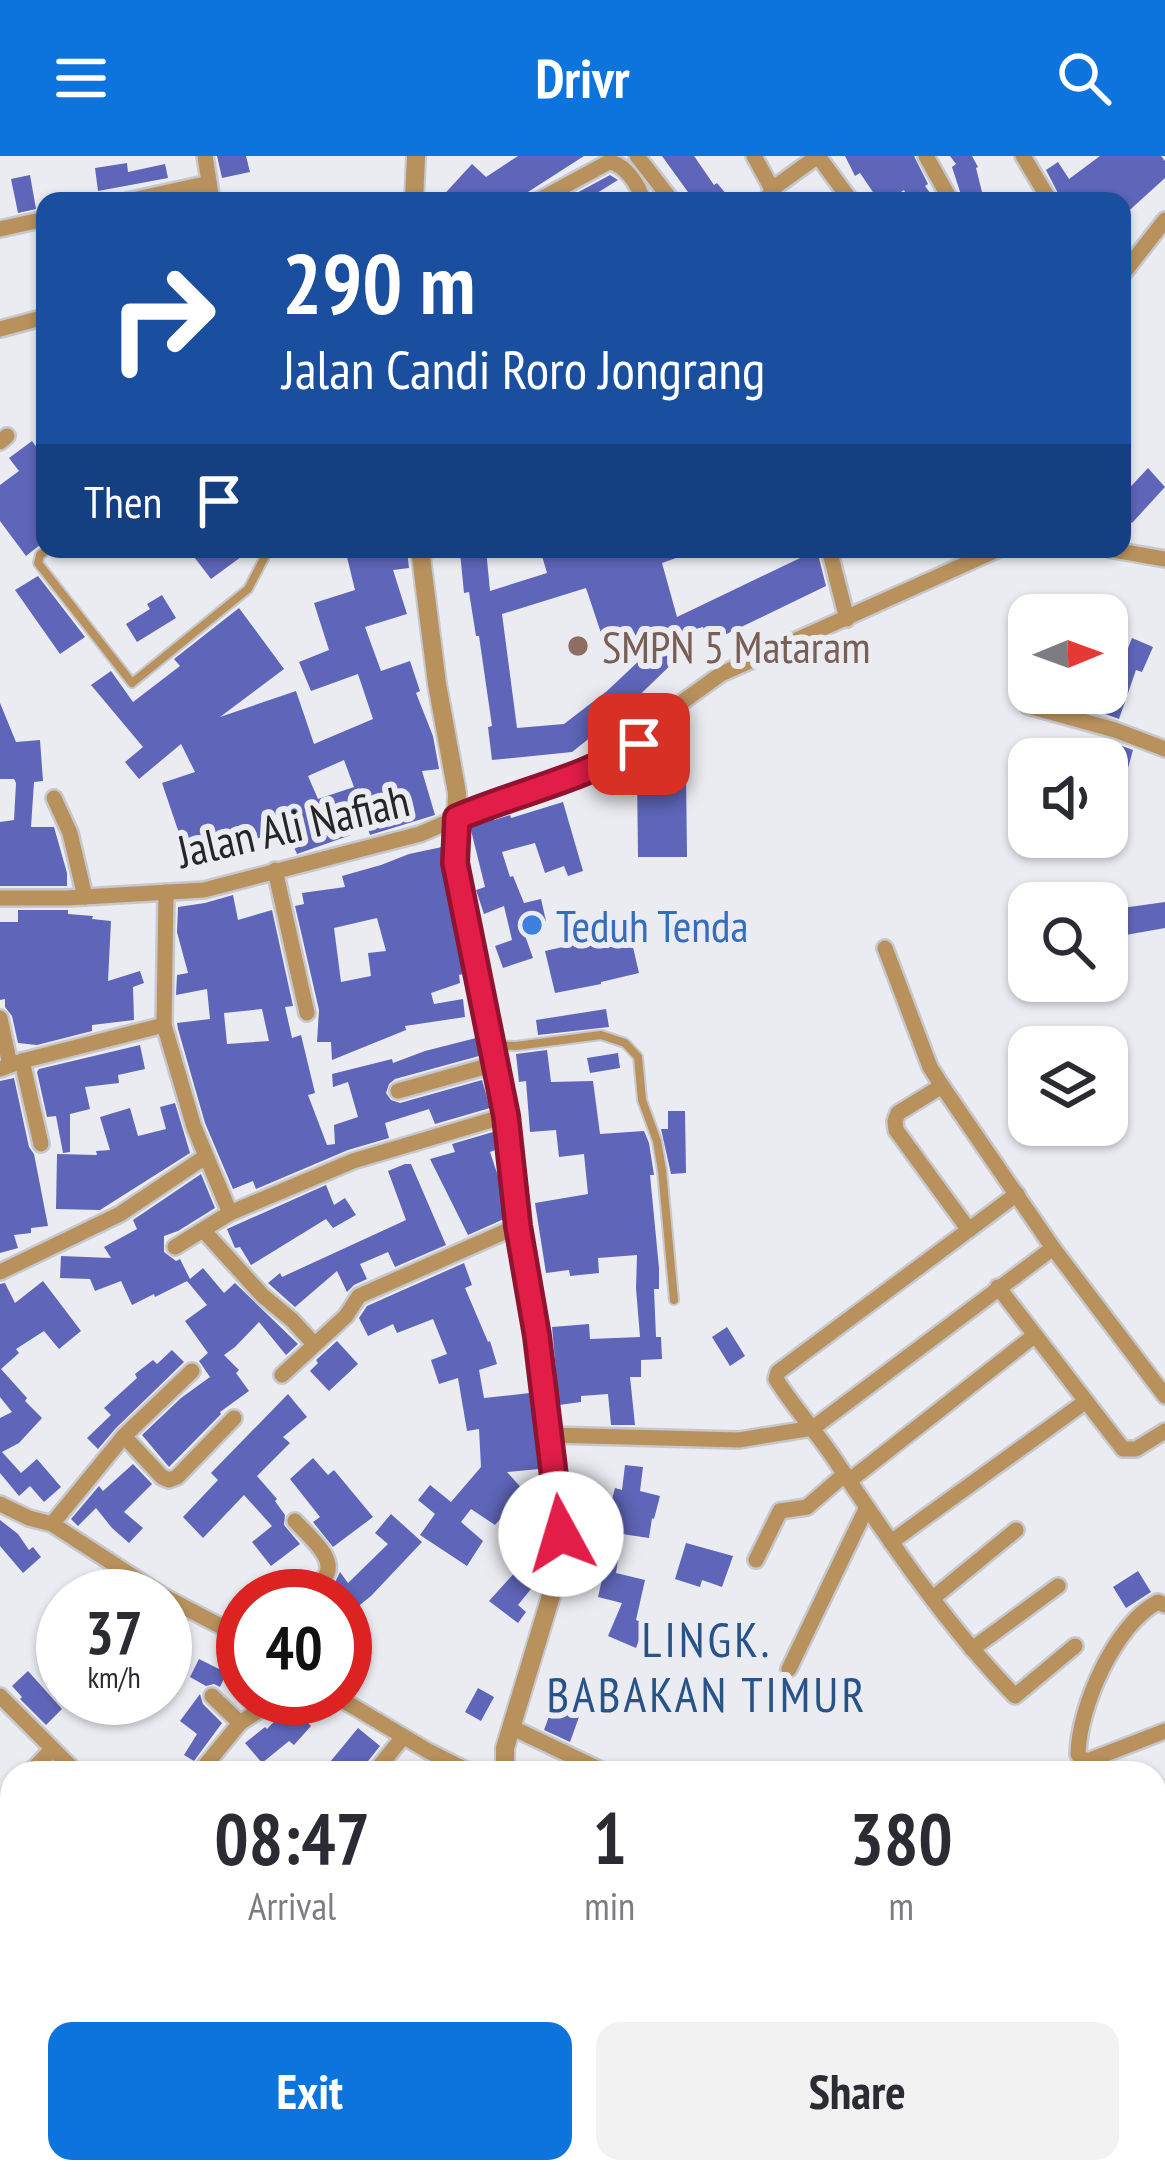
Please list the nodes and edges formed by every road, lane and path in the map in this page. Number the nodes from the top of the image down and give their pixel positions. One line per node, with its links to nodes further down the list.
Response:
1 (205, 156): 8 (street)
2 (416, 156): 11 (street)
3 (637, 156): 14 (street)
4 (754, 156): 15 (street)
5 (818, 156): 16 (street); 17 (street)
6 (926, 156): 18 (street)
7 (1023, 156): 19 (street)
8 (209, 183): 9 (street); 10 (street)
9 (168, 192)
10 (210, 192)
11 (414, 192)
12 (554, 192): 13 (street)
13 (638, 192)
14 (665, 192)
15 (768, 192)
16 (773, 192)
17 (844, 192)
18 (946, 192)
19 (1045, 192)
20 (1165, 220): 23 (street)
21 (36, 221): 22 (street)
22 (0, 229)
23 (1131, 263)
24 (36, 319): 25 (street)
25 (0, 329)
26 (1131, 553): 32 (street)
27 (40, 558): 28 (lane)
28 (264, 558)
29 (421, 558): 37 (street)
30 (831, 558): 33 (street)
31 (979, 558): 33 (street, Jalan Ali Nafiah)
32 (1165, 559)
33 (848, 619): 37 (street, Jalan Ali Nafiah)
34 (1057, 714): 35 (street)
35 (1165, 749)
36 (54, 798): 40 (street)
37 (457, 818): 38 (street, Jalan Ali Nafiah); 46 (street)
38 (275, 870): 39 (street, Jalan Ali Nafiah); 43 (street)
39 (166, 892): 40 (street, Jalan Ali Nafiah); 45 (street)
40 (86, 897): 41 (street, Jalan Ali Nafiah)
41 (0, 898)
42 (885, 948): 48 (street)
43 (307, 1013)
44 (0, 1018): 47 (street)
45 (164, 1025): 47 (street); 52 (street)
46 (494, 1055): 49 (street); 50 (street); 62 (lane)
47 (11, 1065): 51 (street)
48 (942, 1086): 53 (street); 57 (street)
49 (398, 1091)
50 (506, 1116): 54 (street); 55 (street)
51 (41, 1144)
52 (206, 1157): 54 (street); 60 (street)
53 (1017, 1194): 57 (street); 59 (street)
54 (230, 1213): 56 (street)
55 (518, 1226): 64 (street); 72 (street)
56 (203, 1230): 58 (street); 64 (street)
57 (970, 1230): 70 (street)
58 (175, 1247)
59 (1053, 1248): 61 (street); 67 (street)
60 (0, 1272)
61 (998, 1287): 63 (street); 70 (street)
62 (674, 1300)
63 (1035, 1335): 68 (street); 74 (street)
64 (314, 1344): 66 (street)
65 (192, 1371): 73 (street)
66 (282, 1376)
67 (1165, 1396)
68 (1085, 1402): 71 (street); 80 (street)
69 (233, 1418): 73 (street)
70 (813, 1428): 72 (street); 74 (street)
71 (1165, 1431)
72 (550, 1435): 95 (street)
73 (124, 1436): 78 (street)
74 (847, 1478): 76 (street); 81 (street)
75 (0, 1504): 78 (street)
76 (867, 1507): 80 (street); 89 (street)
77 (295, 1521): 83 (street)
78 (52, 1524): 82 (street)
79 (1016, 1530): 85 (street)
80 (891, 1542): 85 (street)
81 (757, 1560)
82 (121, 1569)
83 (328, 1569)
84 (1058, 1586): 88 (street)
85 (933, 1598): 88 (street)
86 (1165, 1605): 96 (street)
87 (1075, 1646): 88 (street)
88 (972, 1649)
89 (789, 1670)
90 (0, 1696): 98 (street)
91 (212, 1696): 92 (street)
92 (216, 1700)
93 (372, 1718): 97 (street)
94 (238, 1725): 101 (street)
95 (511, 1727): 104 (street); 105 (street)
96 (1165, 1731)
97 (404, 1737): 102 (street); 103 (street)
98 (52, 1749): 99 (street); 100 (street)
99 (41, 1761)
100 (64, 1761)
101 (209, 1761)
102 (384, 1761)
103 (449, 1761)
104 (505, 1761)
105 (582, 1761)

